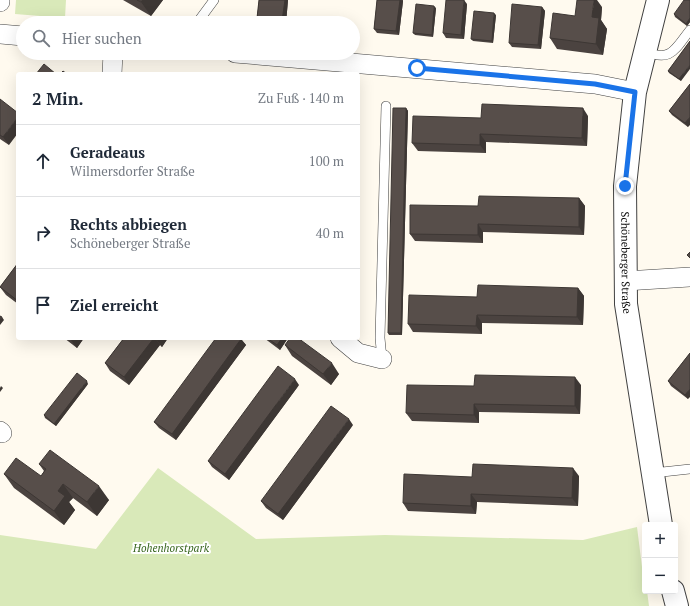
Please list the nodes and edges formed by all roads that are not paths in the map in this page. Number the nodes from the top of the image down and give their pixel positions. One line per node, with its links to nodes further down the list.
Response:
1 (214, 0): 3 (lane)
2 (658, 0): 7 (street, Schöneberger Straße)
3 (202, 16)
4 (690, 30): 7 (lane)
5 (0, 34): 6 (street)
6 (16, 35)
7 (645, 52): 12 (street, Schöneberger Straße)
8 (113, 60): 11 (street)
9 (287, 60): 10 (street)
10 (354, 69): 12 (street)
11 (112, 72)
12 (635, 92): 15 (street, Schöneberger Straße)
13 (386, 106): 17 (lane)
14 (690, 277): 15 (street)
15 (625, 281): 19 (street, Schöneberger Straße)
16 (342, 340): 17 (street)
17 (382, 360)
18 (690, 469): 19 (lane)
19 (652, 473): 20 (street, Schöneberger Straße)
20 (660, 522)
21 (665, 594): 23 (street)
22 (674, 594): 24 (street)
23 (664, 606)
24 (677, 606)

